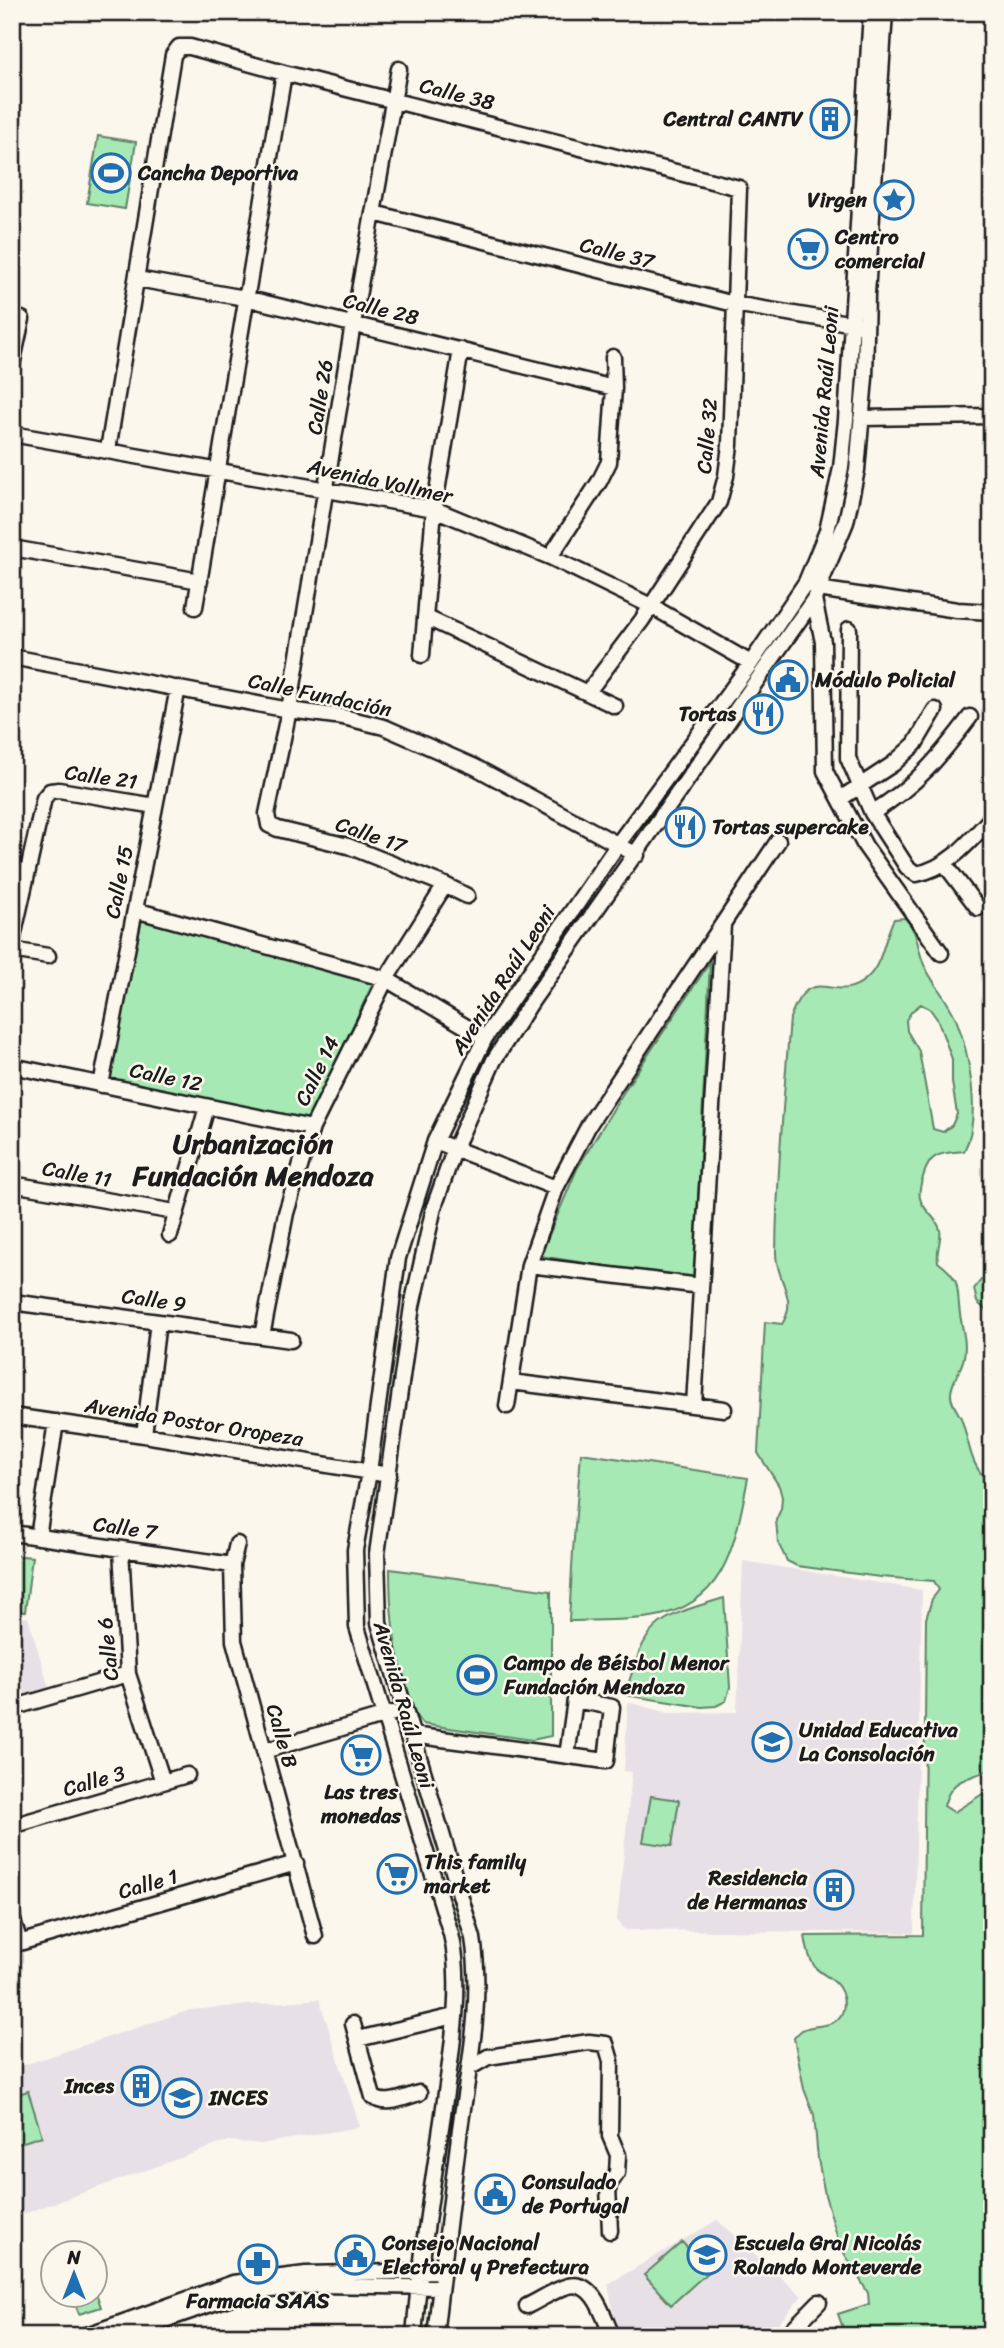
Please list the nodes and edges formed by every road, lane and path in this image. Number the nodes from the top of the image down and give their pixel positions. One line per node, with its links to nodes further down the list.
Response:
1 (871, 12): 13 (street, Avenida Raúl Leoni)
2 (885, 12): 13 (street, Avenida Raúl Leoni)
3 (399, 69): 5 (street, Calle 26)
4 (284, 74): 5 (street, Calle 38); 8 (street, Calle 38); 9 (street)
5 (394, 100): 6 (street, Calle 38); 7 (street, Calle 26)
6 (734, 186): 10 (street, Calle 32)
7 (374, 213): 10 (street, Calle 37); 12 (street, Calle 26)
8 (137, 279): 9 (street, Calle 28); 21 (street)
9 (245, 298): 12 (street, Calle 28); 22 (street)
10 (734, 304): 13 (street, Calle 37); 29 (street, Calle 32)
11 (22, 319): 16 (street)
12 (353, 324): 14 (street, Calle 28); 23 (street, Calle 26)
13 (859, 325): 19 (street, Avenida Raúl Leoni); 28 (street, Avenida Raúl Leoni)
14 (461, 350): 17 (street, Calle 28); 24 (street)
15 (613, 357): 17 (street)
16 (12, 365)
17 (614, 388): 26 (street)
18 (992, 416): 19 (street)
19 (861, 418): 28 (street, Avenida Raúl Leoni)
20 (12, 434): 21 (street, Avenida Vollmer)
21 (108, 450): 22 (street, Avenida Vollmer)
22 (218, 470): 23 (street, Avenida Vollmer); 27 (street)
23 (327, 490): 24 (street, Avenida Vollmer); 40 (street, Calle 26)
24 (434, 509): 26 (street, Avenida Vollmer); 32 (street)
25 (12, 548): 27 (street)
26 (550, 557): 29 (street, Avenida Vollmer)
27 (200, 581): 30 (street)
28 (813, 590): 31 (street); 36 (street, Avenida Raúl Leoni); 44 (street); 51 (street, Avenida Raúl Leoni)
29 (651, 606): 36 (street, Avenida Vollmer); 38 (street, Calle 32)
30 (195, 607)
31 (992, 612)
32 (425, 618): 34 (street); 38 (street)
33 (849, 629): 43 (street)
34 (422, 655)
35 (12, 657): 37 (street, Calle Fundación)
36 (751, 663): 50 (street, Avenida Raúl Leoni)
37 (178, 688): 40 (street, Calle Fundación); 45 (street, Calle 15)
38 (587, 693): 39 (street)
39 (615, 706)
40 (289, 709): 47 (street, Calle 26); 50 (street, Calle Fundación)
41 (935, 710): 43 (street)
42 (970, 717): 46 (street)
43 (859, 786): 44 (street); 46 (street)
44 (840, 799): 60 (street)
45 (155, 806): 56 (street, Calle 15); 58 (street, Calle 21)
46 (872, 813): 52 (street)
47 (267, 814): 53 (street, Calle 17)
48 (992, 817): 52 (street)
49 (778, 841): 57 (street)
50 (618, 844): 51 (street, Calle Fundación); 63 (street, Avenida Raúl Leoni)
51 (637, 855): 69 (street, Avenida Raúl Leoni)
52 (944, 863): 55 (street)
53 (445, 885): 54 (street, Calle 17); 62 (street, Calle 14)
54 (467, 896)
55 (978, 908)
56 (135, 910): 62 (street); 65 (street, Calle 15)
57 (723, 925): 71 (street); 75 (street)
58 (12, 942)
59 (12, 950): 61 (street)
60 (942, 953)
61 (48, 956)
62 (386, 979): 63 (street); 67 (street, Calle 14)
63 (485, 1038): 68 (street, Avenida Raúl Leoni)
64 (12, 1066): 65 (street, Calle 12)
65 (101, 1084): 66 (street, Calle 12)
66 (207, 1107): 67 (street, Calle 12); 72 (street)
67 (312, 1128): 78 (street, Calle 14)
68 (435, 1141): 69 (street); 87 (street, Avenida Raúl Leoni)
69 (455, 1148): 71 (street); 88 (street, Avenida Raúl Leoni)
70 (12, 1184): 72 (street, Calle 11)
71 (556, 1188): 74 (street)
72 (175, 1212): 73 (street)
73 (170, 1235)
74 (529, 1265): 75 (street); 80 (street)
75 (701, 1286): 81 (street)
76 (12, 1302): 77 (street, Calle 9)
77 (158, 1322): 78 (street, Calle 9); 86 (street)
78 (262, 1336): 79 (street, Calle 9)
79 (291, 1340)
80 (511, 1382): 81 (street); 82 (street)
81 (694, 1405): 83 (street)
82 (507, 1406)
83 (724, 1409)
84 (12, 1416): 85 (street, Avenida Postor Oropeza)
85 (55, 1422): 86 (street, Avenida Postor Oropeza); 90 (street)
86 (144, 1435): 87 (street, Avenida Postor Oropeza)
87 (369, 1472): 88 (street, Avenida Postor Oropeza); 97 (street, Avenida Raúl Leoni)
88 (388, 1475): 96 (street, Avenida Raúl Leoni)
89 (12, 1533): 90 (street, Calle 7)
90 (38, 1537): 92 (street, Calle 7)
91 (237, 1544): 93 (street, Calle B)
92 (121, 1549): 93 (street, Calle 7); 94 (street, Calle 6)
93 (232, 1565): 99 (street, Calle B)
94 (128, 1674): 95 (street); 102 (street, Calle 6)
95 (12, 1708)
96 (404, 1710): 97 (street); 98 (street, Avenida Raúl Leoni)
97 (384, 1716): 99 (street); 107 (street, Avenida Raúl Leoni)
98 (412, 1735): 100 (street); 106 (street, Avenida Raúl Leoni)
99 (264, 1751): 104 (street, Calle B)
100 (567, 1756): 100 (street)
101 (187, 1775): 102 (street, Calle 3)
102 (163, 1782): 103 (street, Calle 3)
103 (12, 1826)
104 (296, 1863): 108 (street, Calle B); 109 (street, Calle 1)
105 (12, 1917): 109 (street)
106 (471, 1930): 107 (street); 113 (street, Avenida Raúl Leoni)
107 (451, 1934): 110 (street, Avenida Raúl Leoni)
108 (315, 1936)
109 (16, 1944)
110 (454, 2016): 112 (street); 116 (street, Avenida Raúl Leoni)
111 (353, 2024): 112 (street)
112 (358, 2039): 114 (street)
113 (468, 2068): 115 (street); 117 (street, Avenida Raúl Leoni)
114 (419, 2093)
115 (610, 2231)
116 (420, 2270): 117 (street); 118 (street, Avenida Raúl Leoni); 122 (street)
117 (442, 2271): 119 (street, Avenida Raúl Leoni)
118 (418, 2286): 119 (street); 122 (street); 126 (street, Avenida Raúl Leoni)
119 (440, 2287): 127 (street, Avenida Raúl Leoni)
120 (819, 2302): 129 (street)
121 (527, 2306): 128 (street)
122 (161, 2315): 123 (street); 124 (street); 125 (street)
123 (83, 2336)
124 (119, 2336)
125 (169, 2336)
126 (414, 2336)
127 (435, 2336)
128 (612, 2336)
129 (786, 2336)

